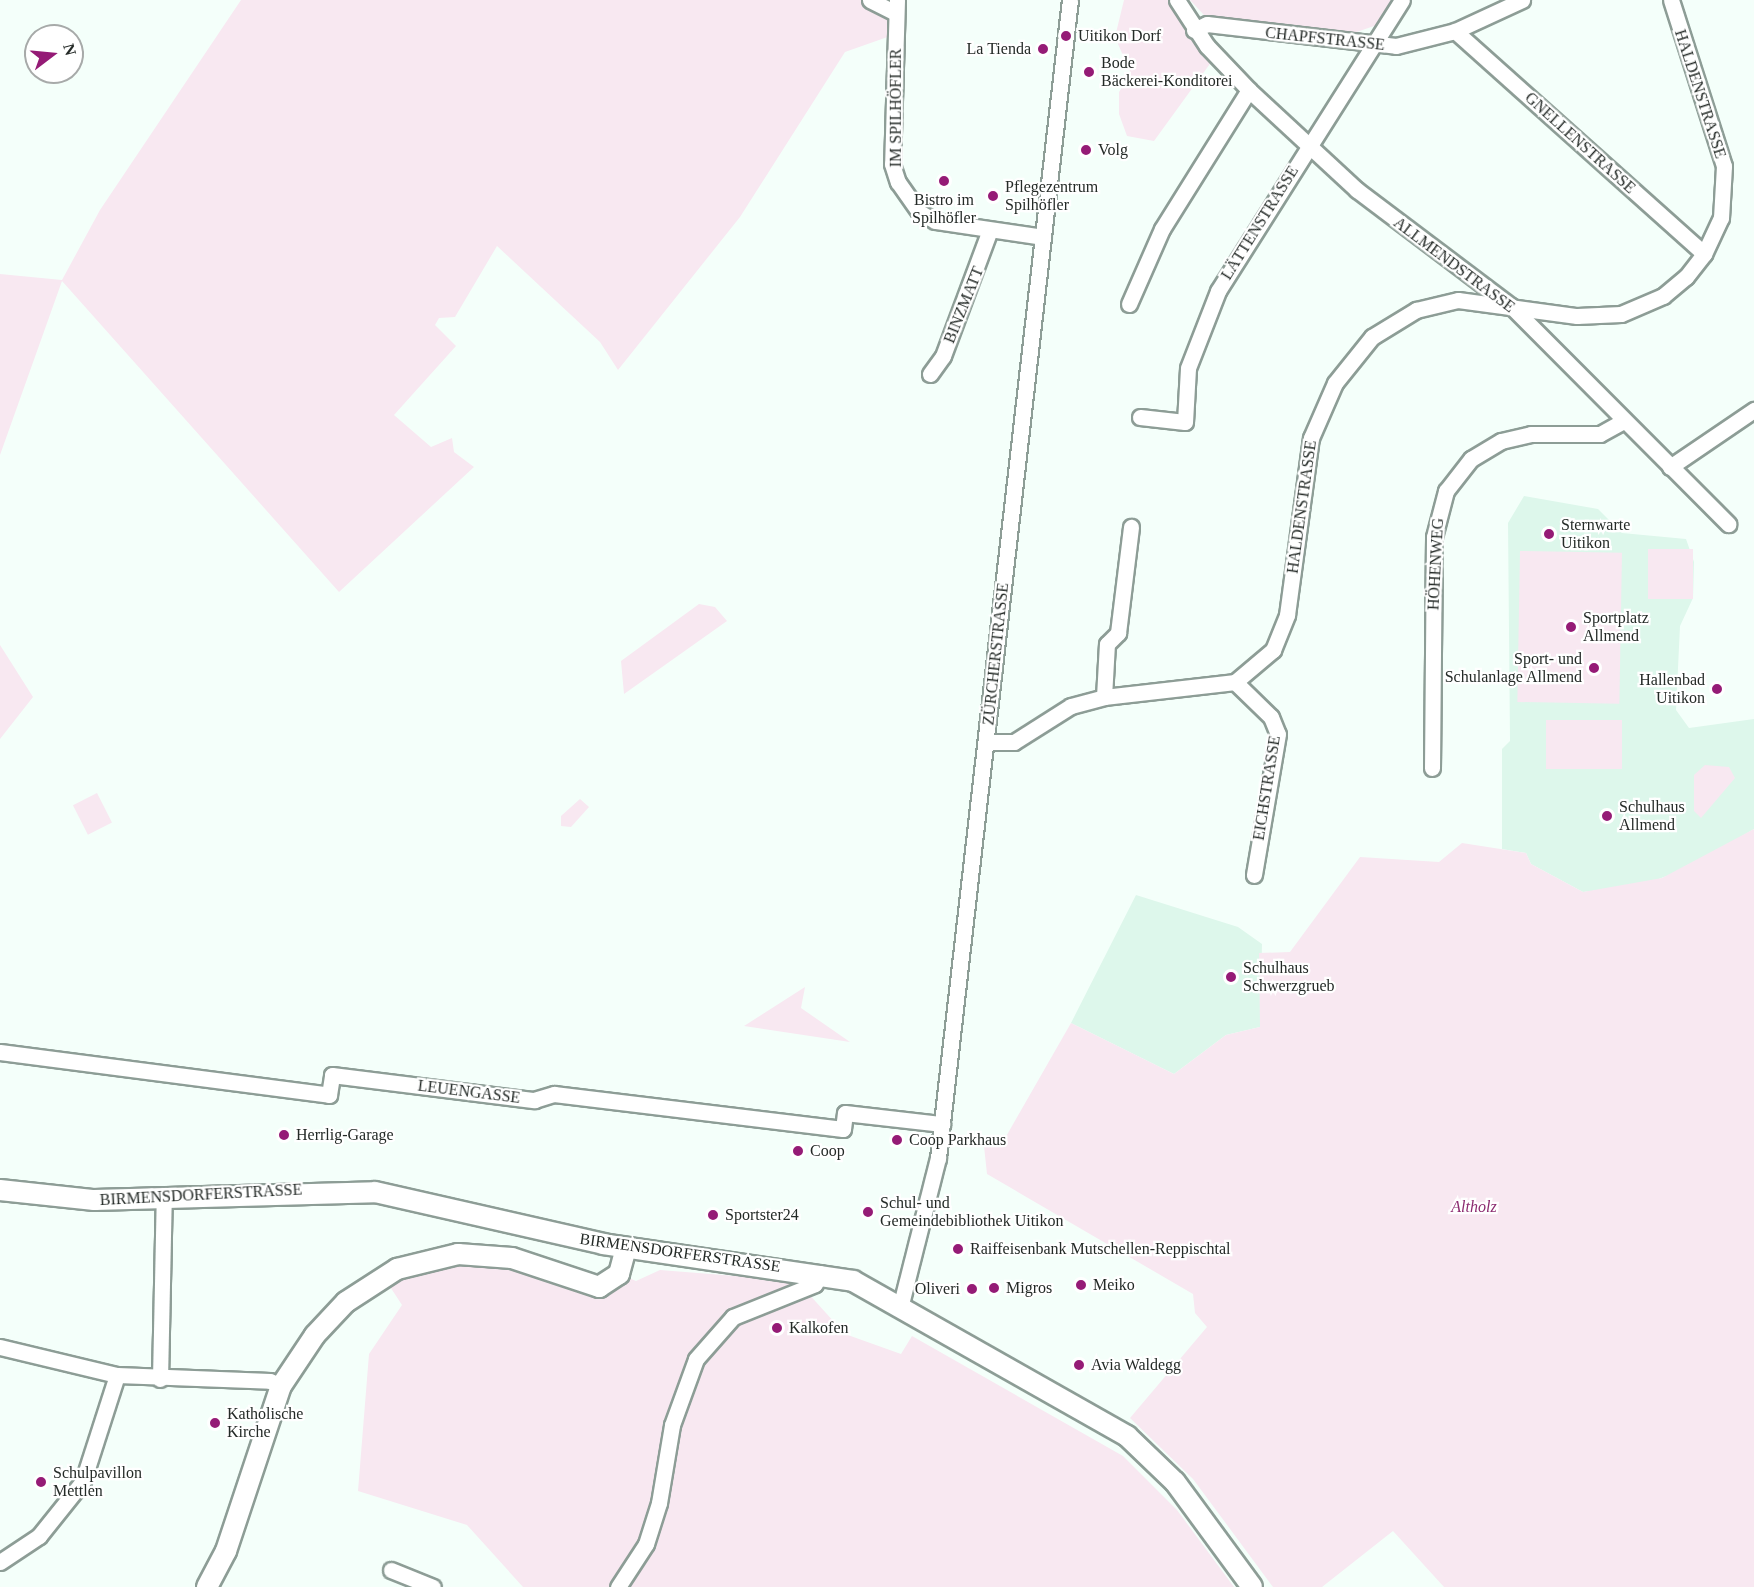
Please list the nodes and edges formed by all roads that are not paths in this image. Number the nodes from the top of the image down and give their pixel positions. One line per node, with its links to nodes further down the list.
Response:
1 (870, 0): 7 (street, IM SPILHÖFLER)
2 (1070, 0): 14 (street, ZÜRCHERSTRASSE)
3 (1177, 0): 8 (street, ALLMENDSTRASSE)
4 (1402, 0): 10 (street, LÄTTENSTRASSE)
5 (1522, 0): 9 (street, CHAPFSTRASSE)
6 (1671, 0): 15 (street, HALDENSTRASSE)
7 (897, 6): 13 (street, IM SPILHÖFLER)
8 (1194, 30): 10 (street, CHAPFSTRASSE); 11 (street, ALLMENDSTRASSE)
9 (1455, 31): 10 (street, CHAPFSTRASSE); 15 (street, GNELLENSTRASSE)
10 (1371, 46): 12 (street, LÄTTENSTRASSE)
11 (1249, 90): 12 (street, ALLMENDSTRASSE); 16 (street)
12 (1308, 144): 17 (street, ALLMENDSTRASSE); 20 (street, LÄTTENSTRASSE)
13 (989, 232): 14 (street, IM SPILHÖFLER); 18 (street, BINZMATT)
14 (1043, 237): 27 (street, ZÜRCHERSTRASSE)
15 (1704, 255): 17 (street, HALDENSTRASSE)
16 (1129, 304)
17 (1511, 306): 21 (street, ALLMENDSTRASSE); 25 (street, HALDENSTRASSE)
18 (930, 374)
19 (1754, 410): 22 (street)
20 (1140, 417)
21 (1623, 421): 22 (street, ALLMENDSTRASSE); 28 (street, HÖHENWEG)
22 (1670, 467): 23 (street, ALLMENDSTRASSE)
23 (1728, 524)
24 (1131, 527): 26 (street)
25 (1234, 682): 26 (street); 29 (street, EICHSTRASSE)
26 (1104, 698): 27 (street)
27 (986, 742): 31 (street, ZÜRCHERSTRASSE)
28 (1432, 768)
29 (1254, 875)
30 (0, 1052): 31 (street, LEUENGASSE)
31 (942, 1124): 36 (street, ZÜRCHERSTRASSE)
32 (0, 1190): 33 (main road, BIRMENSDORFERSTRASSE)
33 (164, 1195): 34 (main road, BIRMENSDORFERSTRASSE); 39 (street)
34 (626, 1248): 35 (main road, BIRMENSDORFERSTRASSE); 40 (main road)
35 (820, 1273): 36 (main road, BIRMENSDORFERSTRASSE); 45 (street)
36 (901, 1304): 46 (main road, BIRMENSDORFERSTRASSE)
37 (0, 1347): 38 (street)
38 (117, 1375): 39 (street); 41 (street)
39 (160, 1379): 40 (street)
40 (282, 1386): 43 (main road)
41 (0, 1562)
42 (391, 1570): 44 (street)
43 (207, 1587)
44 (434, 1587)
45 (618, 1587)
46 (1252, 1587)

